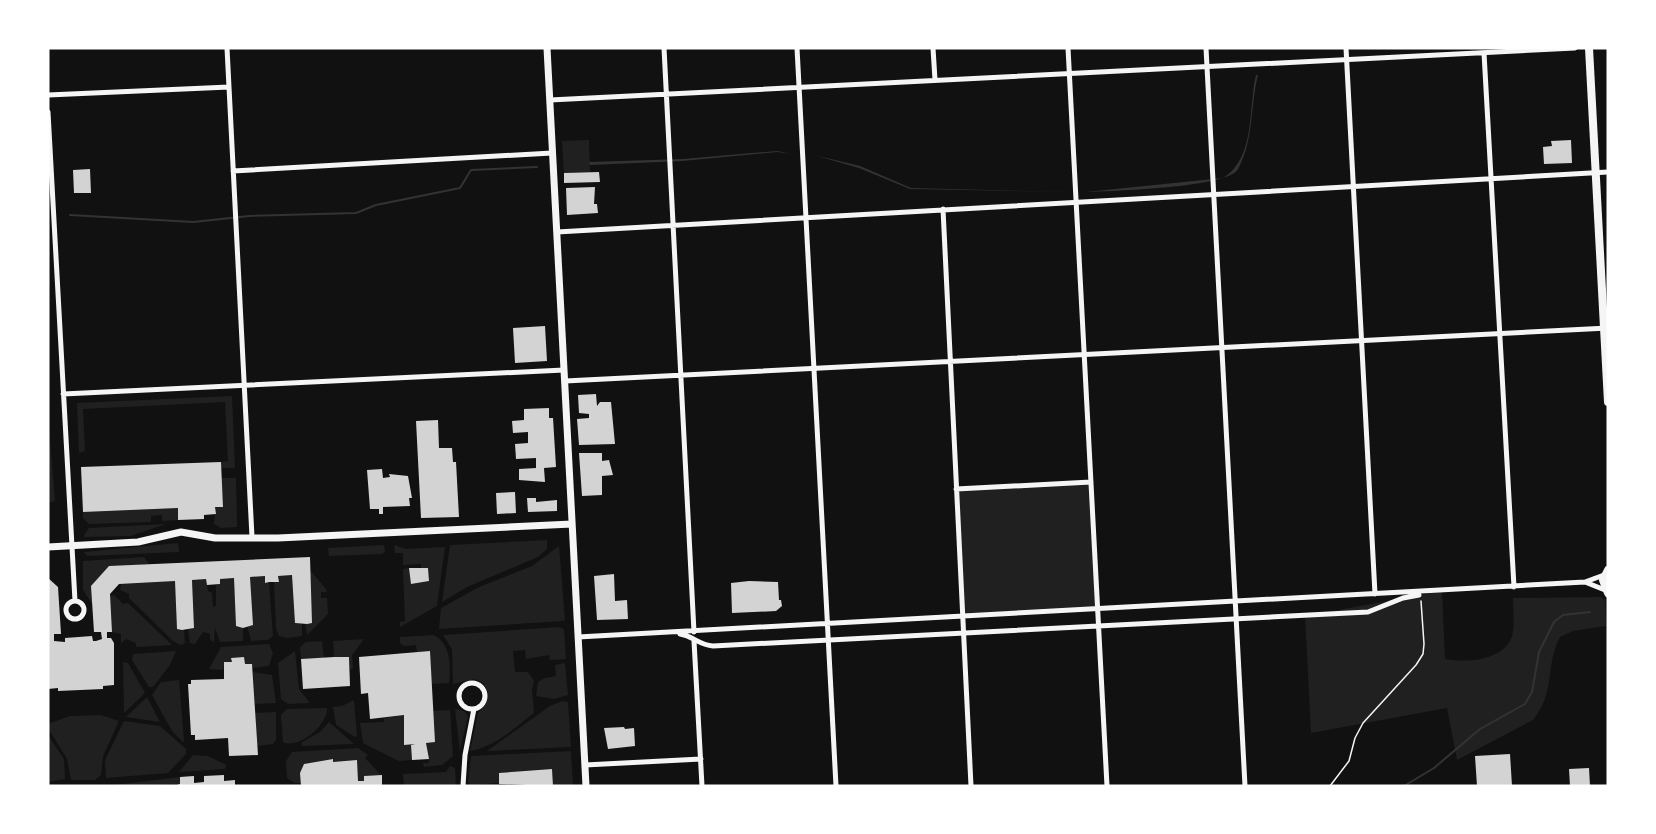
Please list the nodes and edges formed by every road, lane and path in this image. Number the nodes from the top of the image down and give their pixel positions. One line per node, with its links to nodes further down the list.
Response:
1 (227, 48): 16 (street)
2 (547, 48): 20 (street)
3 (664, 48): 18 (street)
4 (797, 48): 17 (street)
5 (933, 48): 15 (street)
6 (1068, 48): 14 (street)
7 (1206, 48): 13 (street)
8 (1346, 48): 12 (street)
9 (1575, 48): 11 (street)
10 (1588, 48): 25 (main road)
11 (1485, 53): 12 (street); 26 (street)
12 (1347, 60): 13 (street); 27 (street)
13 (1207, 67): 14 (street); 28 (street)
14 (1070, 74): 15 (street); 29 (street)
15 (935, 80): 17 (street)
16 (229, 87): 19 (street); 23 (street)
17 (799, 87): 18 (street); 31 (street)
18 (666, 94): 20 (street); 32 (street)
19 (48, 95)
20 (550, 100): 22 (street)
21 (48, 112): 46 (street)
22 (552, 153): 23 (street); 33 (street)
23 (233, 171): 44 (street)
24 (1608, 172): 25 (street)
25 (1595, 173): 26 (street); 34 (main road)
26 (1491, 177): 27 (street); 35 (street)
27 (1353, 186): 28 (street); 36 (street)
28 (1214, 194): 29 (street); 37 (street)
29 (1076, 201): 30 (street); 38 (street)
30 (943, 209): 31 (street); 39 (street)
31 (806, 217): 32 (street); 40 (street)
32 (673, 225): 33 (street); 42 (street)
33 (557, 232): 41 (street)
34 (1606, 328): 35 (street); 45 (main road)
35 (1500, 334): 36 (street); 56 (street)
36 (1361, 341): 37 (street); 59 (street)
37 (1222, 348): 38 (street); 62 (street)
38 (1084, 355): 39 (street); 48 (street)
39 (950, 362): 40 (street); 49 (street)
40 (814, 368): 42 (street); 66 (street)
41 (564, 370): 43 (street); 44 (street)
42 (681, 375): 43 (street); 68 (street)
43 (565, 381): 50 (street)
44 (244, 385): 46 (street); 51 (street)
45 (1608, 388): 47 (main road)
46 (63, 394): 52 (street)
47 (1608, 402)
48 (1091, 482): 49 (street); 63 (street)
49 (956, 489): 64 (street)
50 (572, 524): 51 (street); 71 (street)
51 (252, 537): 52 (street)
52 (71, 546): 53 (street); 61 (street)
53 (48, 547)
54 (1606, 573): 55 (street); 58 (main road)
55 (1585, 582): 56 (street); 58 (street)
56 (1514, 587): 57 (street)
57 (1442, 591): 59 (street); 60 (street)
58 (1607, 591)
59 (1375, 594): 62 (street)
60 (1420, 594): 65 (street); 84 (path)
61 (75, 601)
62 (1235, 602): 63 (street); 65 (street)
63 (1098, 609): 64 (street); 67 (street)
64 (963, 616): 66 (street); 70 (street)
65 (1236, 619): 67 (street); 83 (street)
66 (827, 624): 68 (street); 72 (street)
67 (1099, 626): 70 (street); 82 (street)
68 (694, 631): 69 (street); 73 (street)
69 (660, 633): 71 (street); 73 (street)
70 (963, 634): 72 (street); 81 (street)
71 (578, 637): 76 (street)
72 (828, 640): 73 (street); 80 (street)
73 (694, 641): 75 (street)
74 (474, 709): 74 (street); 77 (street)
75 (700, 759): 76 (street); 79 (street)
76 (585, 765): 78 (street)
77 (463, 786)
78 (586, 786)
79 (702, 786)
80 (836, 786)
81 (971, 786)
82 (1107, 786)
83 (1245, 786)
84 (1330, 786)

